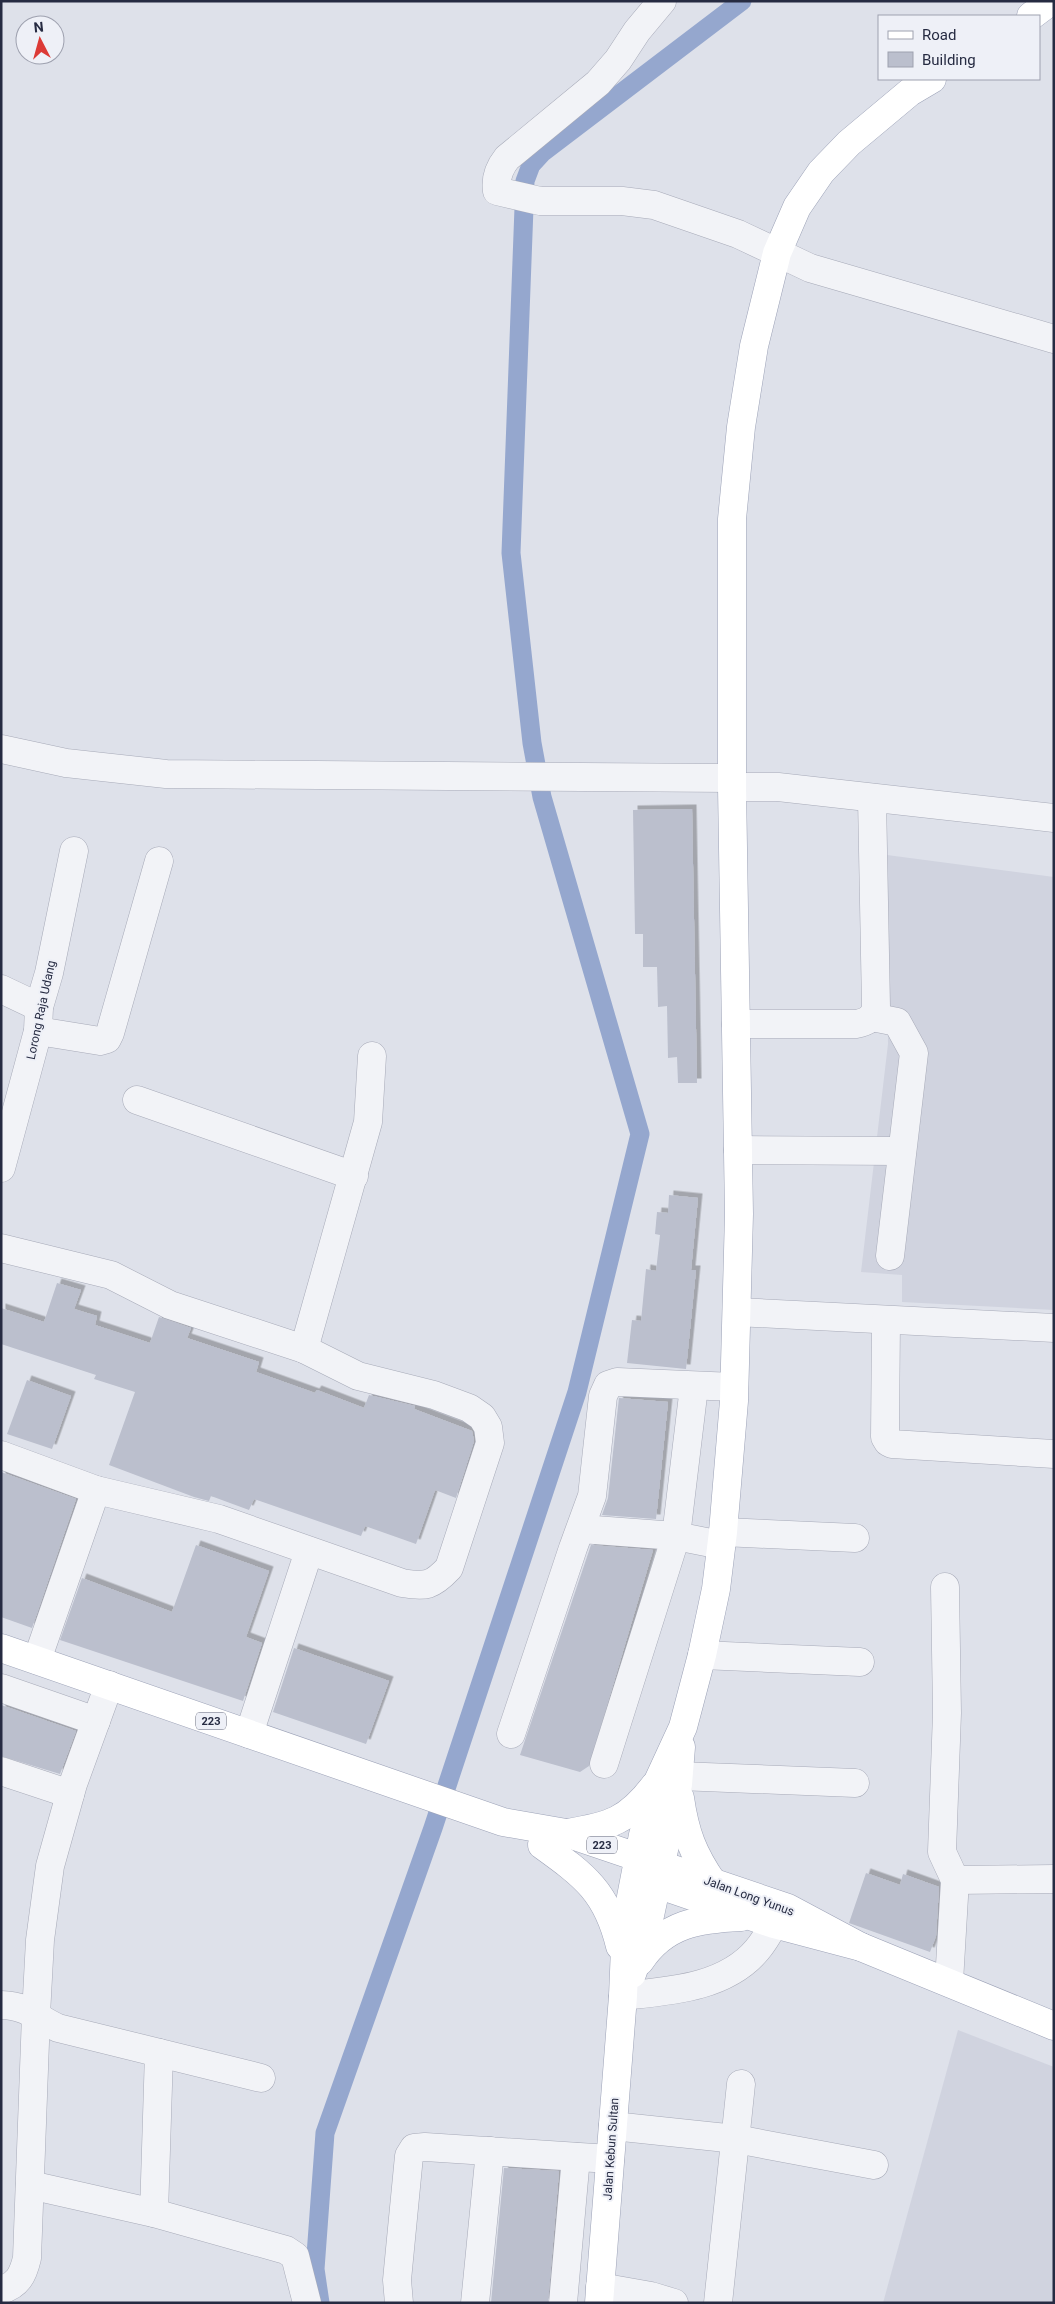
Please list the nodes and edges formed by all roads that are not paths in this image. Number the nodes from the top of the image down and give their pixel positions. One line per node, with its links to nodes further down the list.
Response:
1 (662, 1): 5 (street)
2 (1051, 1): 3 (main road)
3 (1032, 15)
4 (930, 80): 5 (main road)
5 (777, 253): 6 (street); 8 (main road)
6 (1054, 339)
7 (1, 749): 8 (street)
8 (732, 782): 9 (street); 16 (main road)
9 (872, 798): 10 (street); 14 (street)
10 (1054, 818)
11 (74, 851): 15 (street, Lorong Raja Udang)
12 (159, 861): 15 (street)
13 (1, 990): 15 (street)
14 (872, 1017): 16 (street); 21 (street)
15 (38, 1019): 18 (street, Lorong Raja Udang)
16 (736, 1024): 20 (main road)
17 (372, 1056): 23 (street)
18 (13, 1083): 22 (street, Lorong Raja Udang)
19 (137, 1100): 23 (street)
20 (738, 1150): 21 (street); 26 (main road)
21 (902, 1151): 25 (street)
22 (2, 1167)
23 (354, 1176): 29 (street)
24 (1, 1248): 29 (street)
25 (890, 1256)
26 (737, 1312): 27 (street); 31 (main road)
27 (886, 1320): 28 (street); 32 (street)
28 (1054, 1328)
29 (304, 1349): 39 (street)
30 (694, 1387): 31 (street); 35 (street); 36 (street)
31 (734, 1387): 37 (main road)
32 (1054, 1454)
33 (1, 1455): 34 (street)
34 (96, 1490): 39 (street); 43 (street)
35 (581, 1529): 36 (street); 49 (street)
36 (676, 1536): 37 (street); 50 (street)
37 (722, 1538): 38 (street); 42 (main road)
38 (855, 1538)
39 (309, 1551): 48 (street)
40 (944, 1587): 58 (street)
41 (1, 1648): 43 (main road, 223)
42 (702, 1655): 44 (street); 52 (main road)
43 (37, 1660): 45 (main road, 223)
44 (860, 1662)
45 (109, 1685): 47 (street); 48 (main road, 223)
46 (1, 1688): 47 (street)
47 (96, 1721): 54 (street)
48 (249, 1734): 55 (main road, 223)
49 (511, 1734)
50 (604, 1764)
51 (1, 1771): 54 (street)
52 (672, 1780): 53 (street); 55 (main road); 56 (main road, Jalan Kebun Sultan); 59 (main road)
53 (856, 1783)
54 (70, 1794): 65 (street)
55 (554, 1839): 56 (main road, 223); 62 (main road)
56 (647, 1871): 59 (main road, Jalan Long Yunus); 60 (main road, Jalan Long Yunus); 62 (main road, Jalan Kebun Sultan)
57 (1054, 1879): 58 (street)
58 (955, 1880): 63 (street)
59 (714, 1883): 61 (main road, Jalan Long Yunus)
60 (762, 1920): 61 (main road, Jalan Long Yunus); 62 (main road); 62 (street)
61 (861, 1947): 63 (main road, Jalan Long Yunus)
62 (626, 1977): 70 (main road, Jalan Kebun Sultan)
63 (950, 1982): 66 (main road, Jalan Long Yunus)
64 (1, 2005): 65 (street)
65 (36, 2015): 67 (street); 76 (street)
66 (1054, 2026)
67 (159, 2053): 68 (street); 77 (street)
68 (261, 2078)
69 (741, 2084): 71 (street)
70 (613, 2126): 71 (street); 74 (main road, Jalan Kebun Sultan)
71 (736, 2139): 75 (street); 85 (street)
72 (490, 2151): 73 (street); 81 (street); 82 (street)
73 (576, 2157): 74 (street); 83 (street)
74 (610, 2159): 79 (main road, Jalan Kebun Sultan)
75 (874, 2165)
76 (30, 2185): 77 (street); 78 (street)
77 (154, 2213): 80 (street)
78 (1, 2290)
79 (600, 2295): 84 (street)
80 (307, 2303)
81 (399, 2303)
82 (475, 2303)
83 (563, 2303)
84 (674, 2303)
85 (718, 2303)

